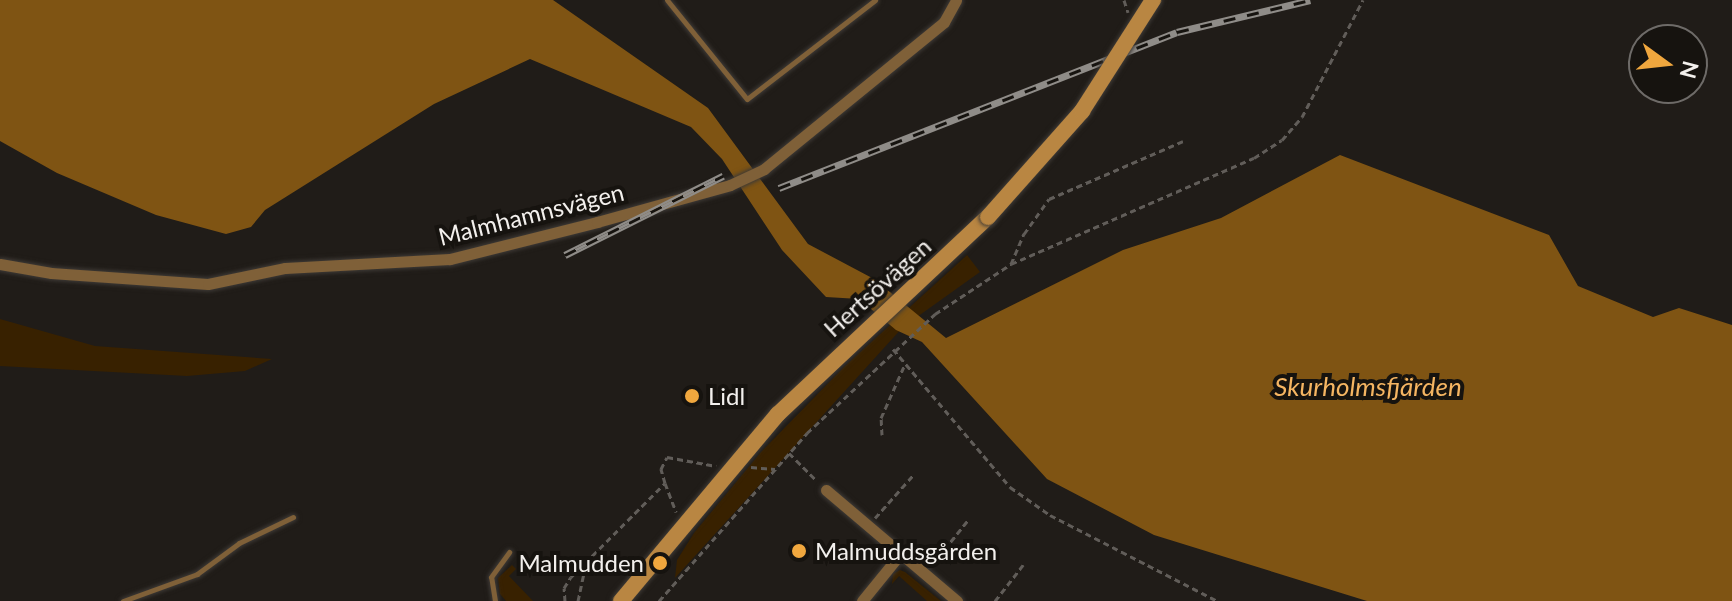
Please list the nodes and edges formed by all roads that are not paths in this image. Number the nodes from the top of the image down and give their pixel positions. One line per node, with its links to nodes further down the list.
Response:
1 (667, 0): 2 (lane)
2 (875, 0)
3 (956, 0): 5 (street, Malmhamnsvägen)
4 (1153, 0): 12 (main road, Hertsövägen, bridge)
5 (0, 264)
6 (826, 490): 9 (street)
7 (293, 517): 10 (lane)
8 (509, 552): 11 (lane)
9 (901, 553): 13 (street); 14 (street)
10 (123, 601)
11 (495, 601)
12 (621, 601)
13 (862, 601)
14 (957, 601)

